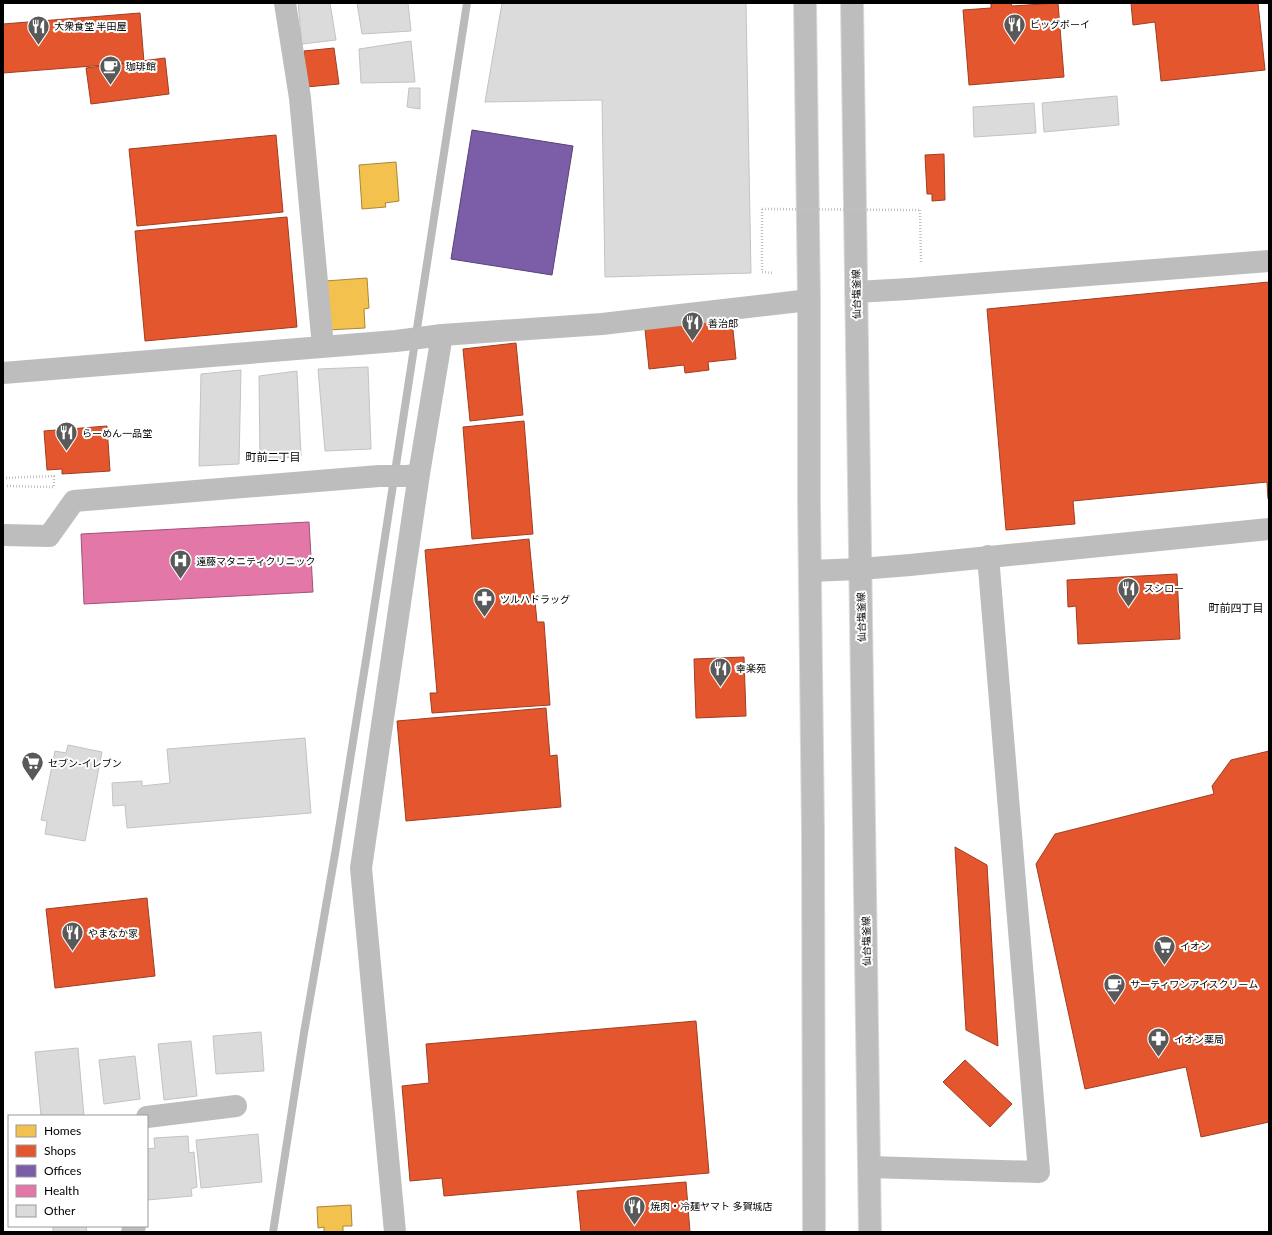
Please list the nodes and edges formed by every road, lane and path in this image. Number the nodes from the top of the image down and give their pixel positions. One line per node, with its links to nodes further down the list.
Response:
1 (285, 3): 10 (street)
2 (805, 3): 8 (street)
3 (852, 3): 7 (street, 仙台塩釜線)
4 (921, 260): 6 (path, bridge)
5 (1269, 262): 7 (street)
6 (772, 273)
7 (856, 292): 18 (street, 仙台塩釜線)
8 (810, 300): 9 (street); 19 (street)
9 (437, 335): 10 (street); 12 (street)
10 (323, 347): 11 (street)
11 (3, 373)
12 (412, 475): 16 (street); 23 (street)
13 (3, 478): 14 (path)
14 (6, 486)
15 (1269, 529): 17 (street)
16 (3, 535)
17 (988, 556): 18 (street); 22 (street)
18 (860, 569): 19 (street); 22 (street, 仙台塩釜線)
19 (810, 571): 24 (street)
20 (236, 1106): 21 (street)
21 (148, 1117)
22 (869, 1167): 25 (street, 仙台塩釜線)
23 (395, 1232)
24 (814, 1232)
25 (870, 1232)

